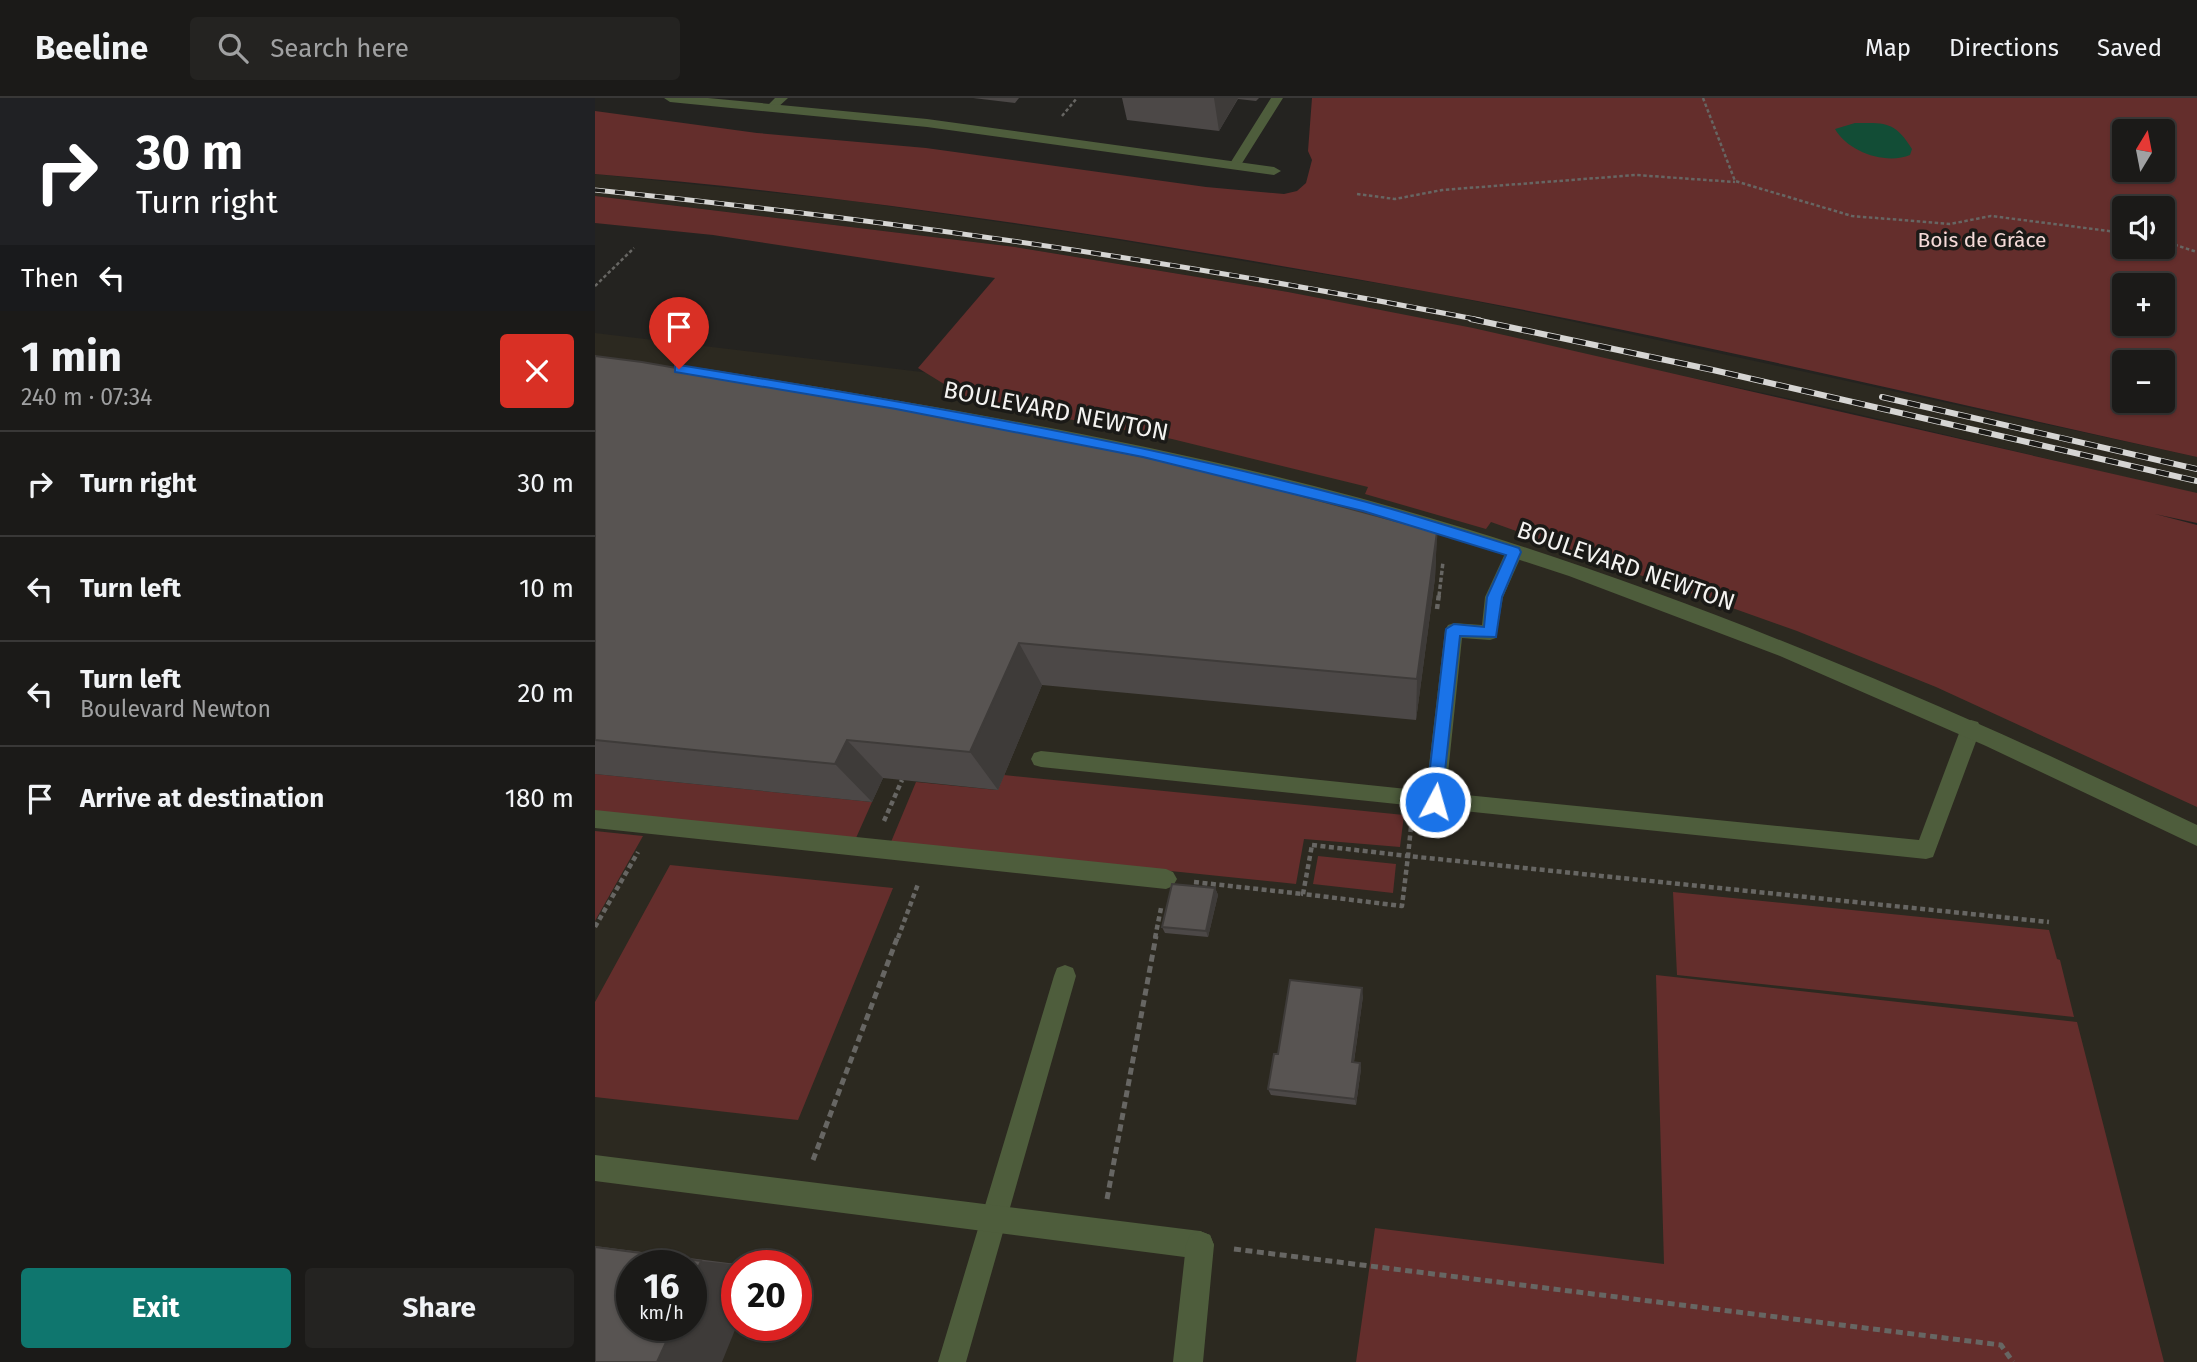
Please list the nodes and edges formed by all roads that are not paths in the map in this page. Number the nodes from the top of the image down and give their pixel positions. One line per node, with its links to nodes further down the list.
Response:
1 (670, 98): 3 (street)
2 (1277, 98): 5 (lane)
3 (755, 102): 4 (street)
4 (777, 103): 5 (street)
5 (1235, 165): 6 (street)
6 (1274, 170)
7 (689, 371): 8 (street, BOULEVARD NEWTON)
8 (1514, 552): 9 (street, BOULEVARD NEWTON); 11 (lane)
9 (1971, 728): 11 (lane); 13 (street, BOULEVARD NEWTON)
10 (1041, 760): 11 (lane)
11 (1435, 802)
12 (595, 819): 14 (lane)
13 (2197, 836)
14 (1166, 879)
15 (1065, 976): 17 (lane)
16 (595, 1168): 17 (street)
17 (995, 1219): 18 (lane); 19 (street)
18 (952, 1362)
19 (1188, 1362)

